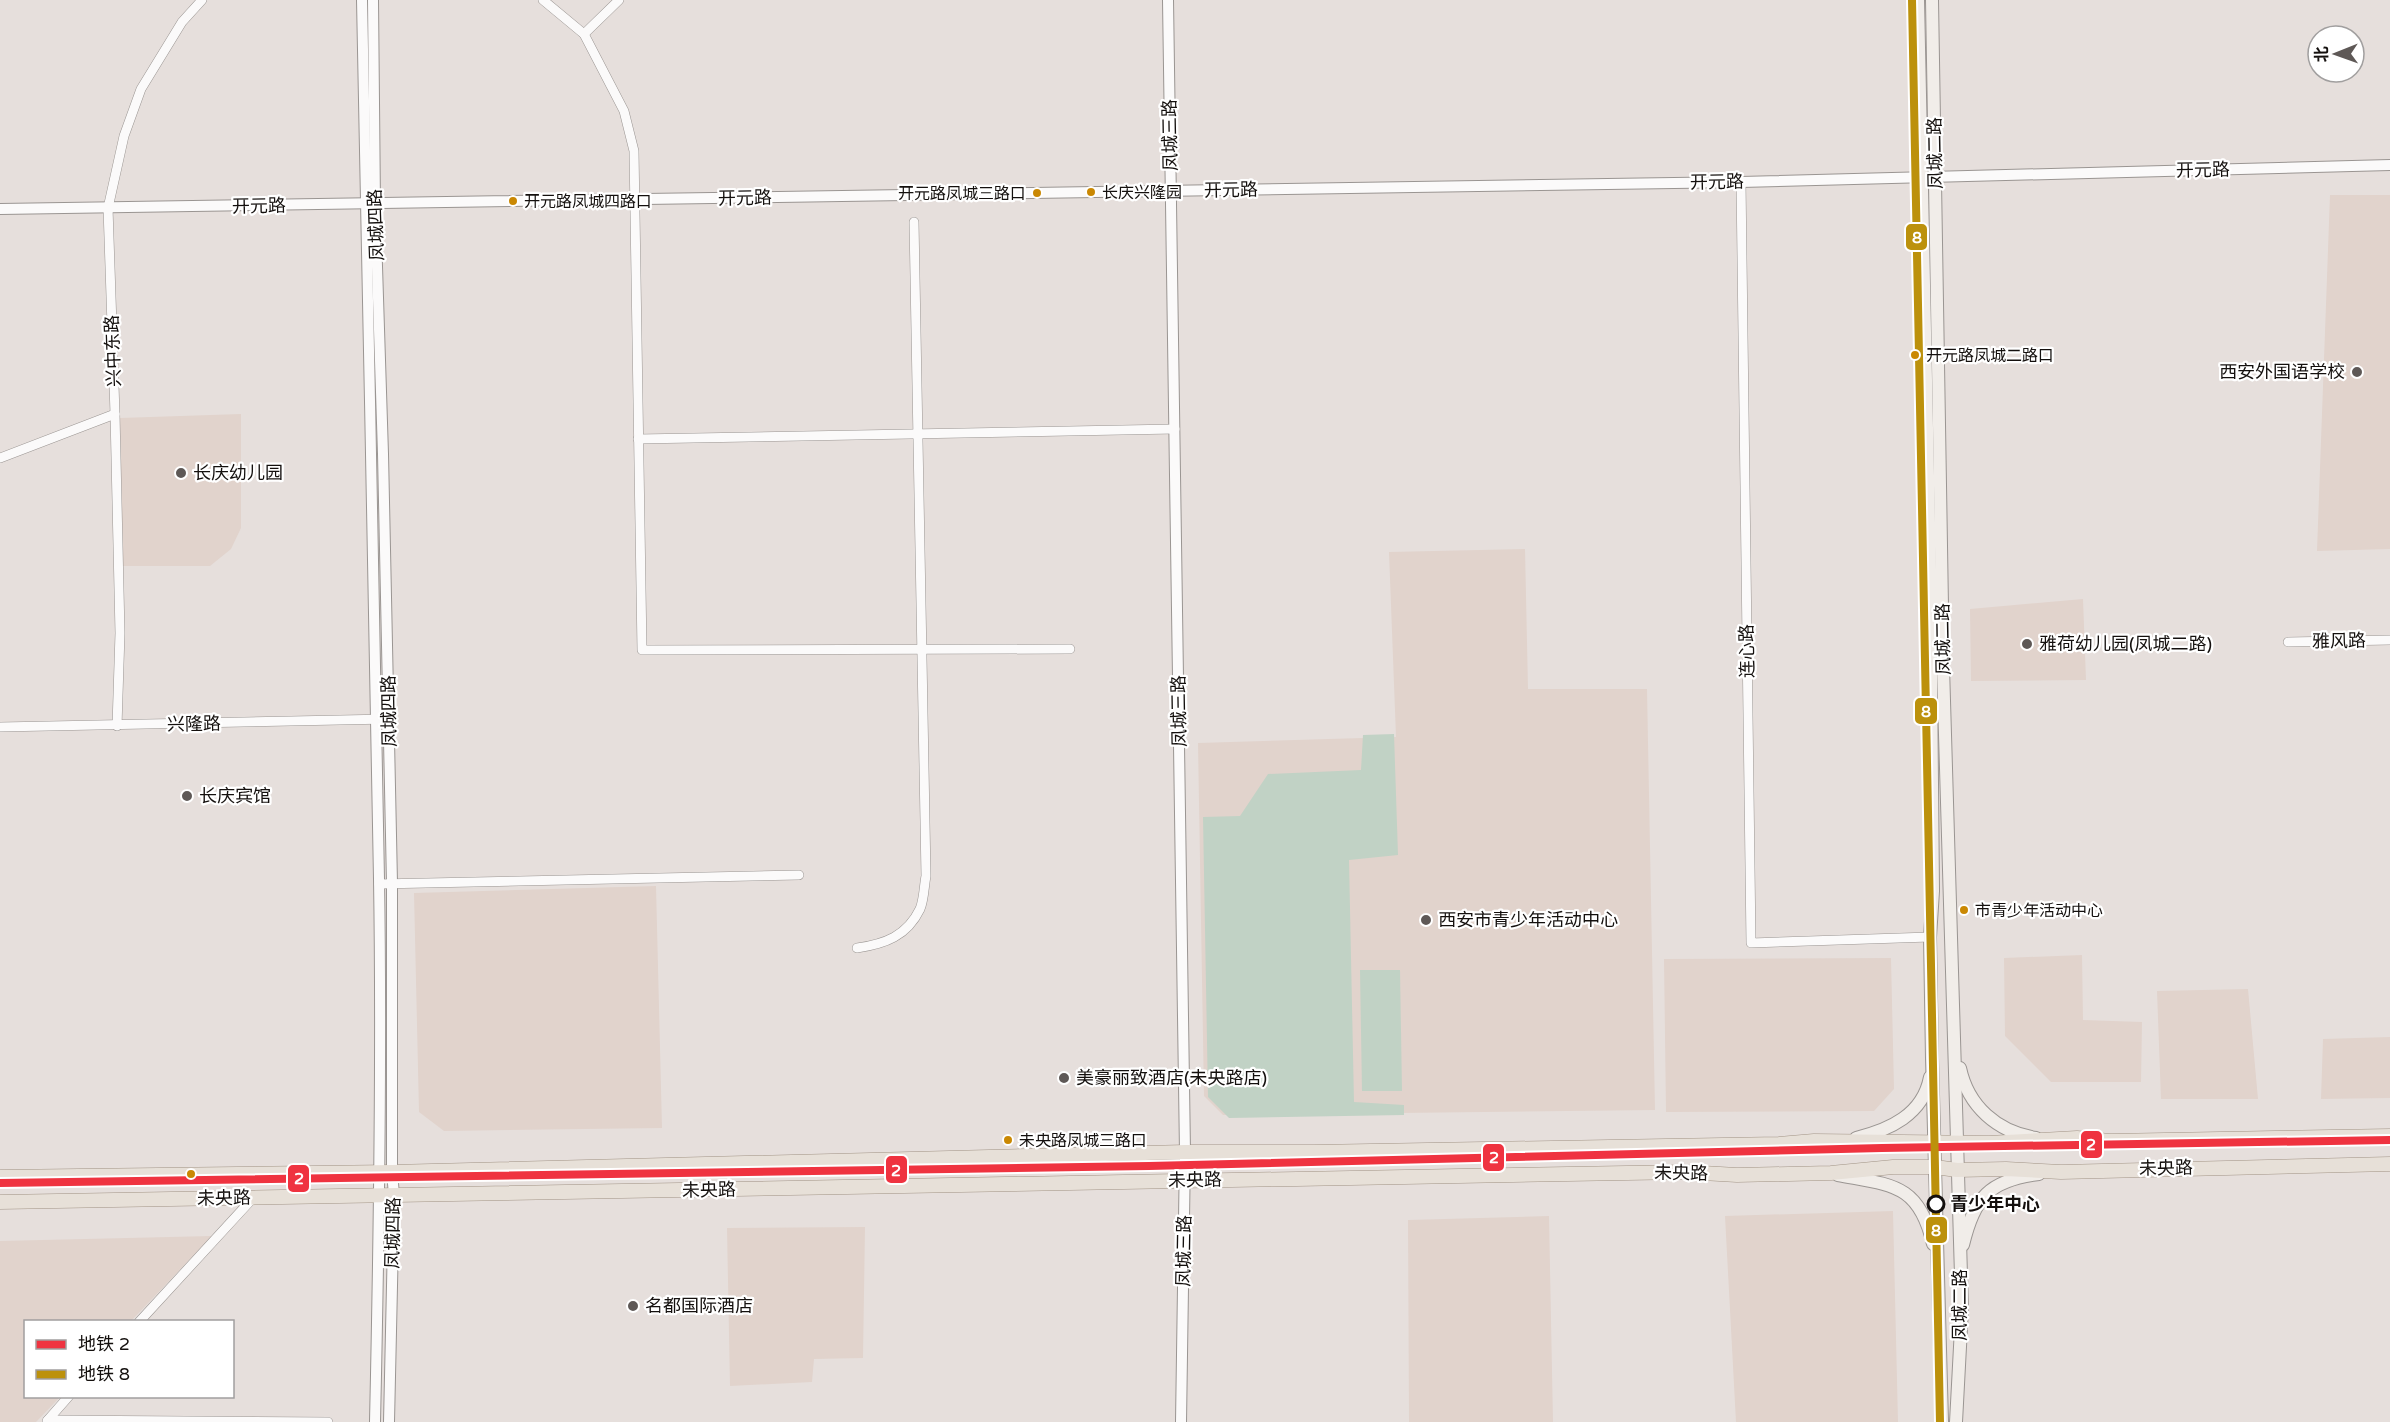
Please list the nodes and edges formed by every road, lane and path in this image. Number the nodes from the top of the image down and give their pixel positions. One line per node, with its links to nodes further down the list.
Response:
1 (202, 0): 17 (street, 兴中东路)
2 (362, 0): 16 (street, 凤城四路)
3 (373, 0): 16 (street, 凤城四路)
4 (543, 0): 9 (street)
5 (619, 0): 9 (street)
6 (1168, 0): 14 (street, 凤城三路)
7 (1918, 0): 11 (main road, 凤城二路)
8 (1932, 0): 12 (main road, 凤城二路)
9 (584, 34): 15 (street)
10 (2390, 165): 12 (street, 开元路)
11 (1920, 176): 12 (street, 开元路); 13 (street, 开元路); 36 (main road, 凤城二路)
12 (1936, 176): 38 (main road, 凤城二路)
13 (1742, 182): 14 (street, 开元路); 36 (street, 连心路)
14 (1171, 191): 15 (street, 开元路); 21 (street, 凤城三路)
15 (636, 199): 16 (street, 开元路); 23 (street)
16 (370, 204): 17 (street, 开元路); 29 (street, 凤城四路); 30 (street, 凤城四路)
17 (108, 208): 18 (street, 开元路); 20 (street, 兴中东路)
18 (0, 209)
19 (914, 222): 22 (street)
20 (115, 414): 24 (street); 31 (street, 兴中东路)
21 (1175, 429): 22 (street); 45 (street, 凤城三路)
22 (918, 433): 23 (street); 27 (street)
23 (638, 439): 27 (street)
24 (0, 458)
25 (2390, 640): 26 (street, 雅风路)
26 (2288, 642)
27 (922, 648): 28 (street); 37 (street)
28 (1070, 649)
29 (389, 719): 30 (street, 兴隆路); 34 (street, 凤城四路)
30 (377, 720): 31 (street, 兴隆路); 35 (street, 凤城四路)
31 (117, 726): 32 (street, 兴隆路)
32 (0, 727)
33 (799, 875): 34 (street)
34 (392, 883): 35 (street); 49 (street, 凤城四路)
35 (380, 884): 49 (street, 凤城四路)
36 (1930, 937): 39 (main road, 凤城二路)
37 (857, 948)
38 (1953, 1034): 41 (main road); 43 (main road, 凤城二路)
39 (1932, 1058): 42 (main road); 44 (main road, 凤城二路)
40 (2390, 1136): 41 (main road, 未央路)
41 (2043, 1138): 43 (main road, 未央路)
42 (1843, 1141): 44 (main road, 未央路); 45 (main road, 未央路)
43 (1956, 1141): 44 (main road, 未央路); 48 (main road, 凤城二路)
44 (1935, 1142): 47 (main road, 凤城二路)
45 (1185, 1152): 49 (main road, 未央路); 53 (street, 凤城三路)
46 (2390, 1164): 50 (main road, 未央路)
47 (1935, 1167): 48 (main road, 未央路); 51 (main road, 未央路); 59 (main road, 凤城二路)
48 (1957, 1170): 50 (main road, 未央路); 58 (main road, 凤城二路)
49 (386, 1172): 52 (main road, 未央路); 54 (street, 凤城四路); 55 (street, 凤城四路)
50 (2061, 1172): 58 (main road)
51 (1831, 1173): 53 (main road, 未央路); 59 (main road)
52 (0, 1177)
53 (1186, 1181): 55 (main road, 未央路); 66 (street, 凤城三路)
54 (380, 1195): 55 (main road, 未央路); 56 (main road, 未央路); 64 (street, 凤城四路)
55 (394, 1195): 65 (street, 凤城四路)
56 (253, 1198): 57 (main road, 未央路); 60 (street)
57 (0, 1202)
58 (1961, 1273): 68 (main road, 凤城二路)
59 (1938, 1277): 67 (main road, 凤城二路)
60 (141, 1320)
61 (67, 1398): 62 (street)
62 (47, 1421): 63 (street)
63 (328, 1422)
64 (375, 1422)
65 (389, 1422)
66 (1181, 1422)
67 (1942, 1422)
68 (1956, 1422)

